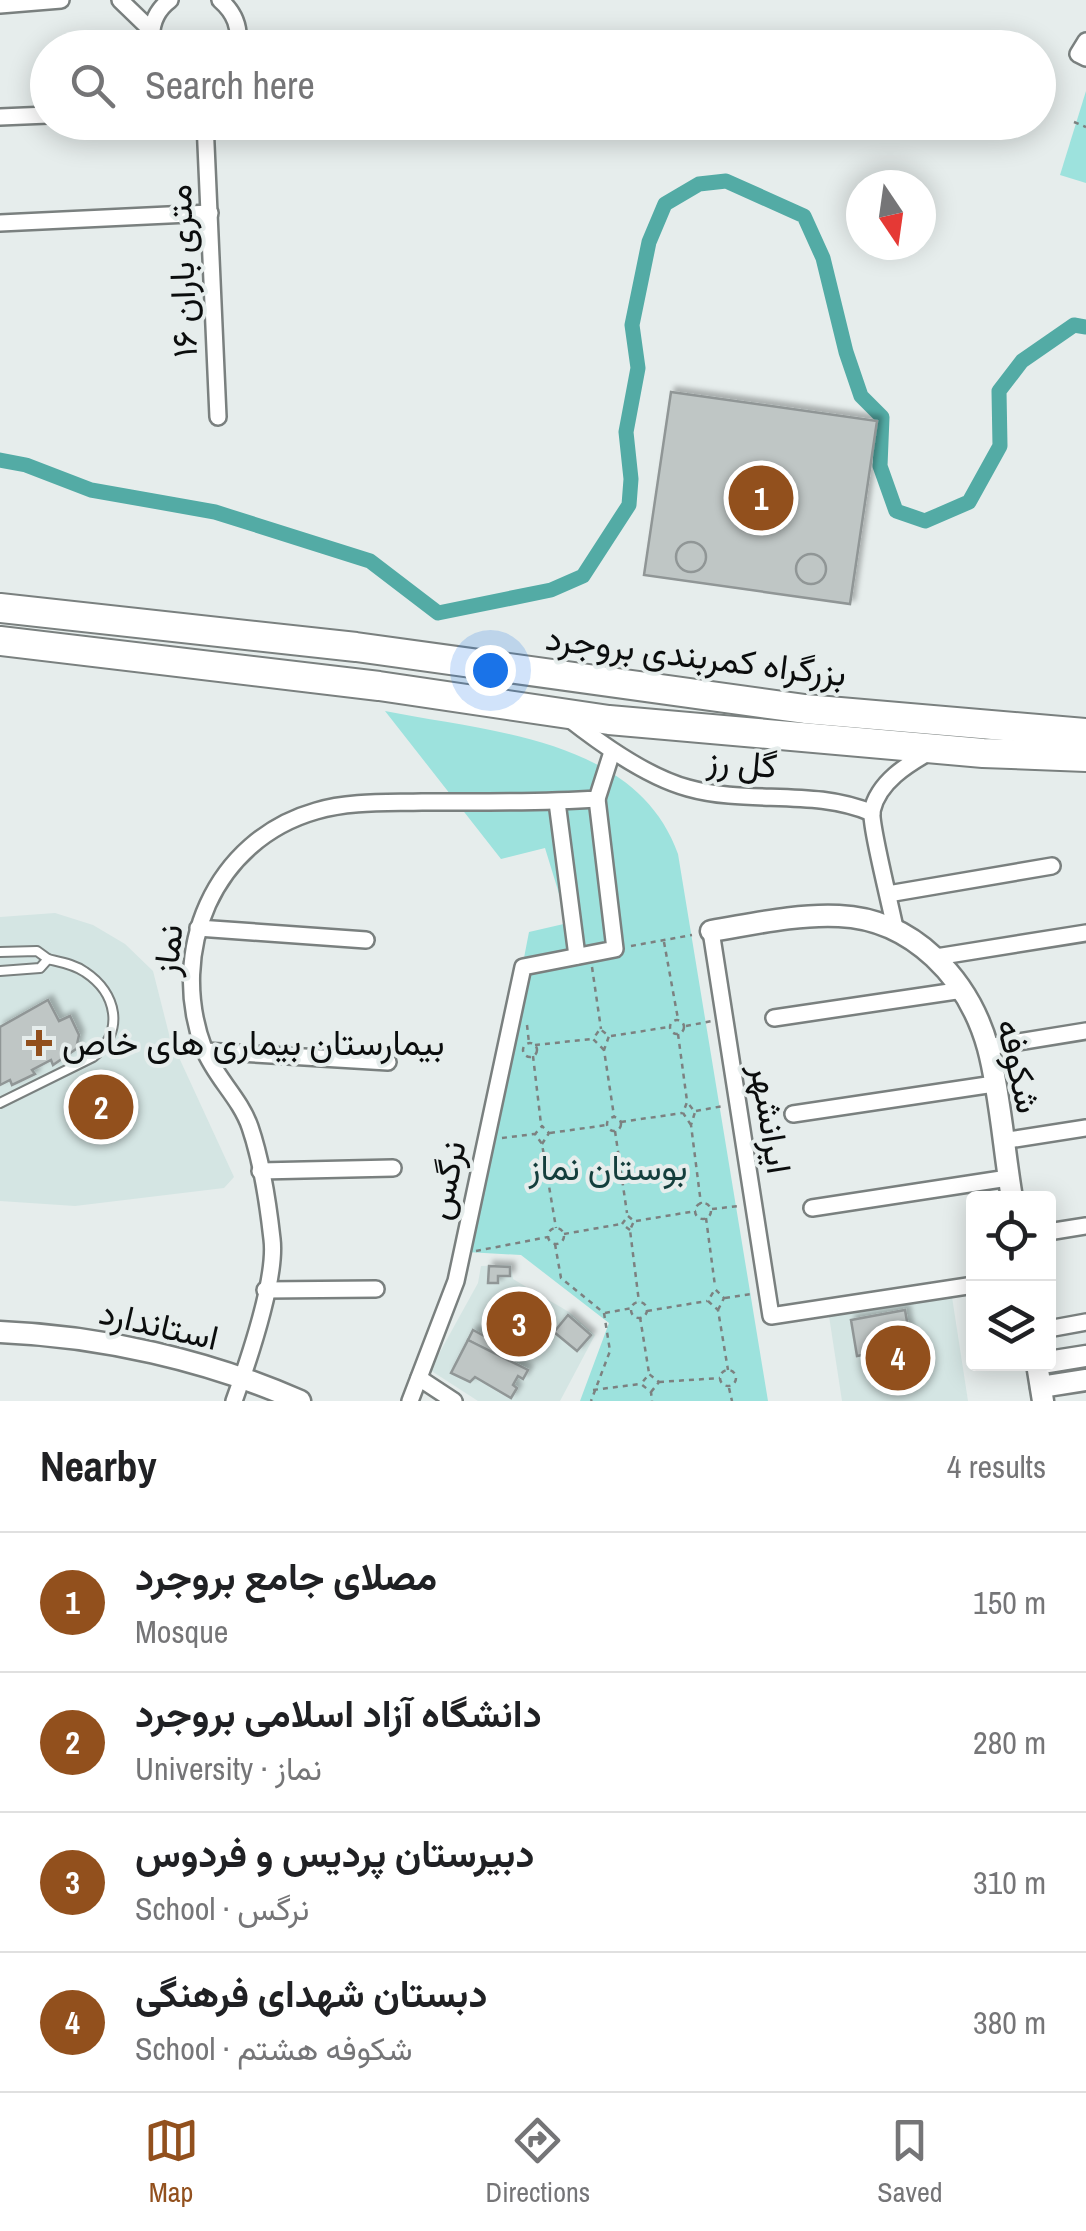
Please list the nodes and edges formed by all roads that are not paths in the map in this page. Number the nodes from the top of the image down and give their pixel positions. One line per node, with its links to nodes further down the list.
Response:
1 (61, 0): 5 (street)
2 (120, 0): 6 (street)
3 (170, 0): 6 (street)
4 (220, 0): 7 (street)
5 (0, 5)
6 (151, 30)
7 (237, 30)
8 (30, 116): 9 (street)
9 (0, 118)
10 (206, 140): 11 (street, ۱۶ متری باران)
11 (210, 213): 12 (street); 13 (street, ۱۶ متری باران)
12 (0, 223)
13 (218, 417)
14 (0, 608): 18 (highway, بزرگراه کمربندی بروجرد)
15 (0, 641): 16 (highway, بزرگراه کمربندی بروجرد)
16 (562, 713): 19 (highway, بزرگراه کمربندی بروجرد); 20 (street, گل رز)
17 (1086, 714): 18 (highway)
18 (1073, 732)
19 (935, 749): 21 (highway, بزرگراه کمربندی بروجرد); 24 (street)
20 (612, 752): 22 (street); 24 (street, گل رز)
21 (1086, 757)
22 (597, 799): 23 (street, نماز); 33 (street)
23 (557, 802): 27 (street, نماز); 33 (street)
24 (872, 813): 26 (street)
25 (1052, 866): 26 (street)
26 (888, 894): 28 (street)
27 (198, 928): 31 (street); 41 (street, نماز)
28 (895, 928): 29 (street, شکوفه); 34 (street, شکوفه)
29 (711, 931): 54 (street, ایرانشهر)
30 (1086, 932): 34 (street)
31 (366, 940)
32 (0, 952): 35 (lane)
33 (584, 955): 63 (street, نرگس)
34 (936, 956): 37 (street, شکوفه)
35 (48, 959): 36 (lane); 44 (lane)
36 (0, 971)
37 (963, 990): 38 (street); 40 (street, شکوفه)
38 (774, 1018)
39 (1086, 1031): 40 (street)
40 (988, 1047): 43 (street, شکوفه)
41 (205, 1051): 42 (street); 49 (street, نماز)
42 (388, 1062)
43 (994, 1084): 45 (street); 47 (street, شکوفه)
44 (0, 1103)
45 (793, 1114)
46 (1086, 1128): 47 (street)
47 (1002, 1142): 50 (street, شکوفه)
48 (393, 1168): 49 (street)
49 (260, 1171): 56 (street, نماز)
50 (1010, 1188): 51 (street)
51 (812, 1208)
52 (1086, 1226): 53 (street)
53 (1056, 1231)
54 (966, 1286)
55 (376, 1289): 56 (street)
56 (266, 1290): 62 (street, نماز)
57 (1086, 1322): 58 (street)
58 (1056, 1327)
59 (0, 1332): 62 (street, استاندارد)
60 (1086, 1356): 61 (street)
61 (1056, 1361)
62 (242, 1378): 66 (street, نماز); 67 (street, استاندارد)
63 (419, 1378): 68 (street, نرگس); 69 (street)
64 (1086, 1380): 65 (street)
65 (1042, 1394)
66 (234, 1401)
67 (300, 1401)
68 (410, 1401)
69 (454, 1401)

